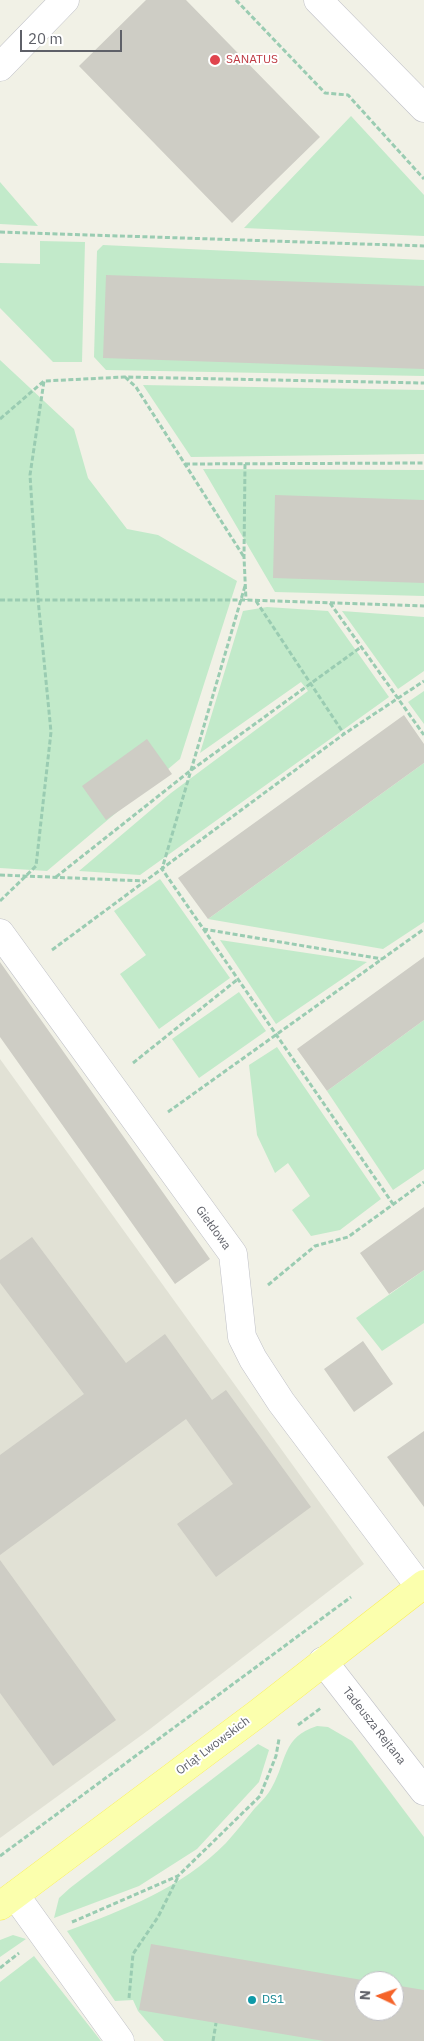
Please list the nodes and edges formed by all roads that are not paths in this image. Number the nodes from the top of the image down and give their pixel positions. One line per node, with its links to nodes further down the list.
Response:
1 (66, 0): 3 (street)
2 (318, 0): 4 (street)
3 (0, 67)
4 (424, 108)
5 (0, 933): 6 (street, Giełdowa)
6 (422, 1585): 7 (main road, Orląt Lwowskich)
7 (323, 1661): 8 (street, Tadeusza Rejtana); 9 (main road, Orląt Lwowskich)
8 (424, 1791)
9 (7, 1900): 10 (street)
10 (120, 2041)

